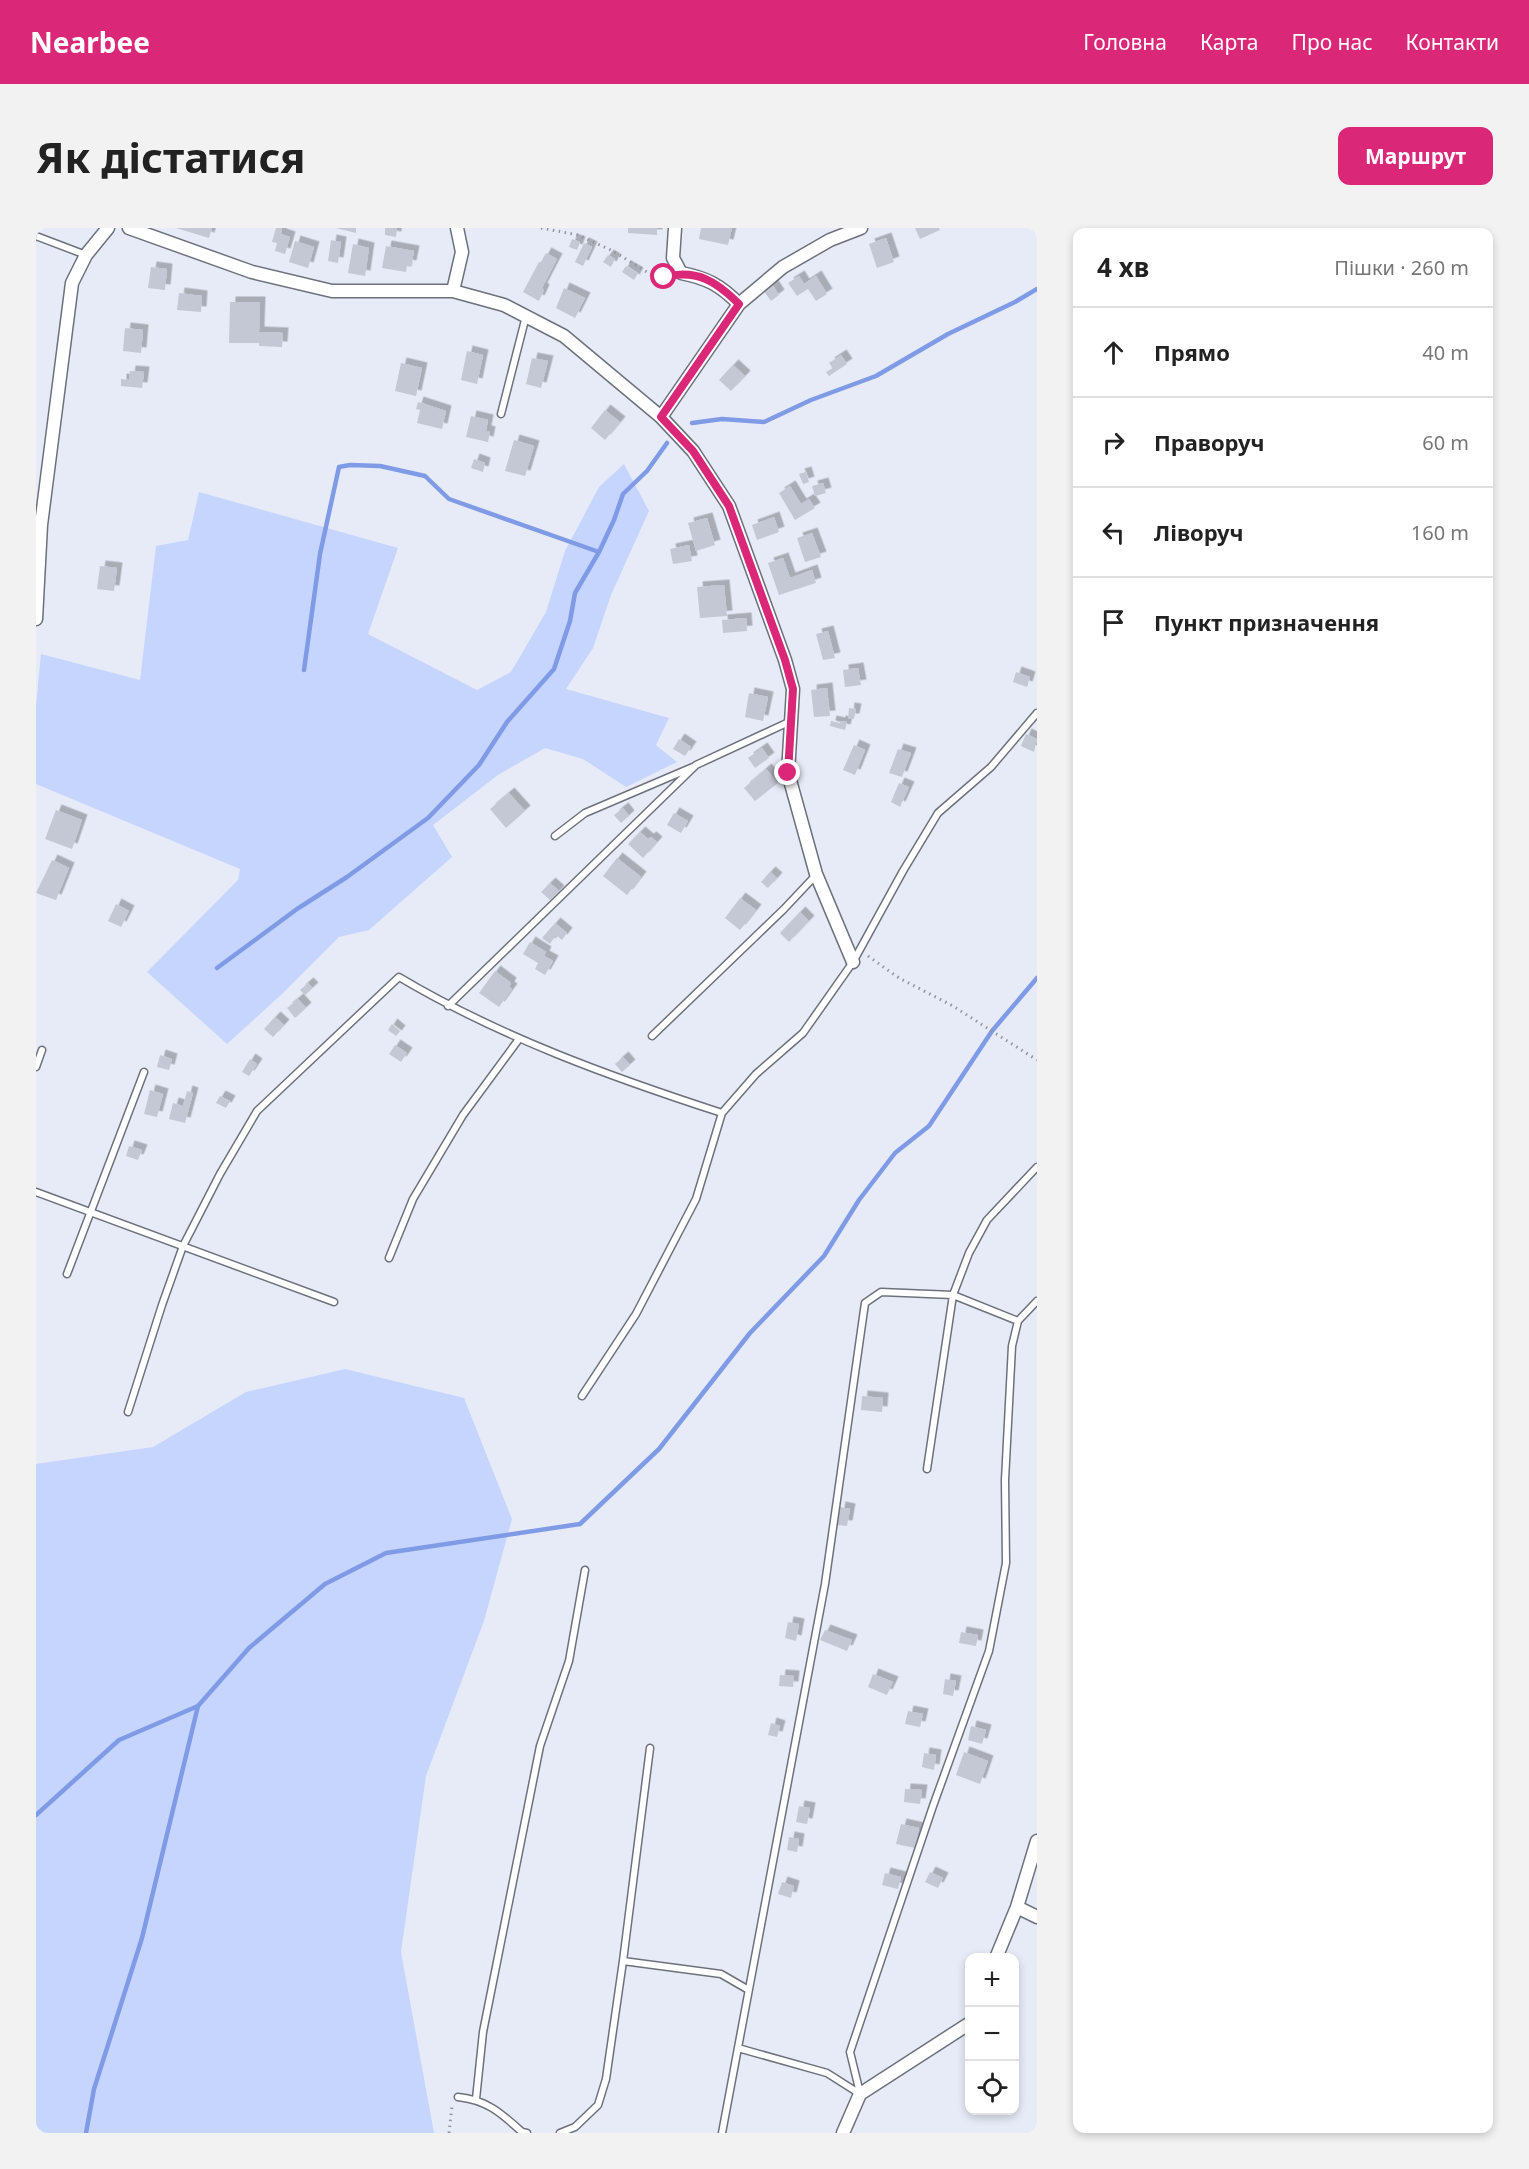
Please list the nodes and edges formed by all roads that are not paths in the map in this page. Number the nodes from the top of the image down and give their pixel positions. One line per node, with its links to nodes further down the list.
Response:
1 (108, 228): 8 (street)
2 (129, 228): 9 (street)
3 (458, 228): 9 (street)
4 (675, 228): 10 (street)
5 (861, 228): 6 (street)
6 (831, 234): 10 (street)
7 (36, 236): 8 (lane)
8 (86, 255): 14 (street)
9 (453, 291): 11 (street)
10 (739, 304): 13 (street)
11 (526, 316): 12 (lane); 13 (street)
12 (501, 414)
13 (661, 417): 16 (street)
14 (36, 619)
15 (1037, 713): 20 (lane)
16 (791, 721): 17 (lane); 19 (street)
17 (696, 765): 18 (lane); 21 (lane)
18 (555, 836)
19 (816, 874): 20 (street); 22 (lane)
20 (854, 962): 27 (lane)
21 (448, 1006): 23 (lane); 31 (lane)
22 (652, 1036)
23 (519, 1039): 27 (lane); 32 (lane)
24 (42, 1050): 25 (lane)
25 (36, 1067)
26 (144, 1072): 30 (lane)
27 (722, 1113): 38 (lane)
28 (1037, 1167): 34 (lane)
29 (36, 1192): 30 (lane)
30 (92, 1213): 31 (lane); 33 (lane)
31 (183, 1246): 36 (lane); 39 (lane)
32 (389, 1258)
33 (68, 1274)
34 (953, 1295): 37 (lane); 40 (lane); 48 (lane)
35 (1037, 1301): 37 (lane)
36 (334, 1302)
37 (1018, 1321): 51 (lane)
38 (582, 1396)
39 (128, 1412)
40 (927, 1469)
41 (585, 1570): 53 (lane)
42 (650, 1748): 47 (lane)
43 (1037, 1841): 44 (street)
44 (1017, 1907): 45 (street); 46 (street)
45 (1037, 1917)
46 (998, 1953)
47 (623, 1961): 48 (lane); 55 (lane)
48 (747, 1989): 50 (lane)
49 (965, 2026): 51 (street)
50 (738, 2048): 51 (lane); 56 (lane)
51 (860, 2094): 57 (street)
52 (458, 2097): 53 (lane)
53 (476, 2099): 54 (lane)
54 (527, 2133)
55 (560, 2133)
56 (722, 2133)
57 (843, 2133)

